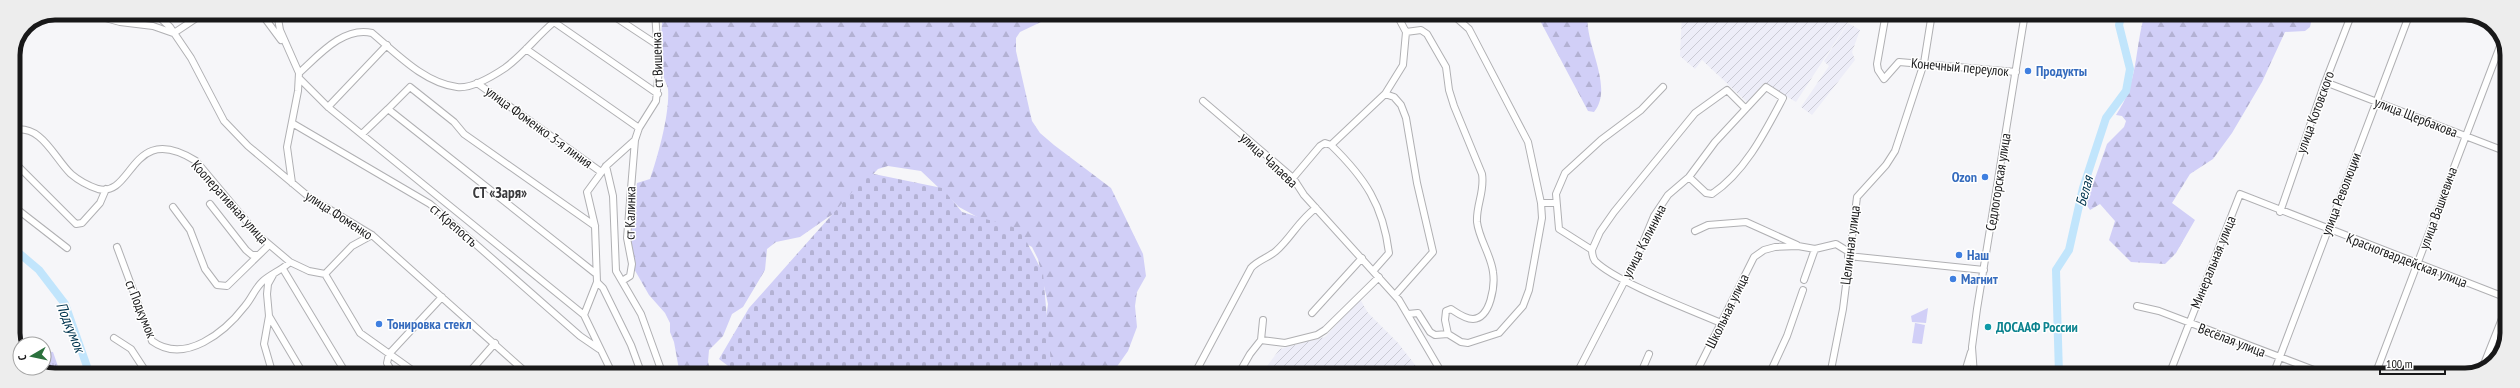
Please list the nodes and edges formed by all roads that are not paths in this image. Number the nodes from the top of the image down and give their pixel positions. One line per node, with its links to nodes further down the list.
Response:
1 (113, 20): 17 (street)
2 (162, 20): 17 (street, улица Фоменко)
3 (194, 20): 17 (street)
4 (266, 20): 20 (street)
5 (279, 20): 20 (street)
6 (620, 20): 18 (street)
7 (655, 20): 18 (street, ст Вишенка)
8 (1400, 20): 16 (street)
9 (1459, 20): 52 (street)
10 (1885, 20): 23 (street, Конечный переулок)
11 (1931, 20): 23 (street, Целинная улица)
12 (2024, 20): 24 (street, Седлогорская улица)
13 (2349, 20): 26 (street, улица Котовского)
14 (2407, 20): 32 (street, улица Революции)
15 (554, 22): 22 (street, улица Фоменко 3-я линия); 29 (street)
16 (1406, 32): 30 (street); 98 (street)
17 (174, 33): 49 (street, улица Фоменко)
18 (656, 44): 29 (street, ст Вишенка)
19 (387, 45): 25 (street, улица Фоменко 3-я линия); 27 (street, улица Фоменко 3-я линия); 33 (street)
20 (286, 46): 25 (street)
21 (2499, 48): 40 (street, улица Вашкевича)
22 (526, 49): 27 (street, улица Фоменко 3-я линия); 37 (street)
23 (1924, 63): 24 (street, Конечный переулок); 69 (street, Целинная улица)
24 (2016, 72): 76 (street, Седлогорская улица)
25 (299, 76): 33 (street); 36 (street)
26 (2325, 82): 32 (street, улица Щербакова); 58 (street, улица Котовского)
27 (476, 83): 46 (street, улица Фоменко 3-я линия)
28 (1663, 87): 53 (street)
29 (658, 94): 37 (street, ст Вишенка)
30 (1385, 94): 42 (street); 86 (street)
31 (1203, 101): 48 (street, улица Чапаева)
32 (2376, 102): 40 (street, улица Щербакова); 60 (street, улица Революции)
33 (328, 107): 39 (street)
34 (1745, 108): 47 (street, улица Калинина); 47 (street, улица Калинина); 68 (street)
35 (388, 109): 39 (street); 59 (street); 77 (street)
36 (292, 123): 49 (street); 103 (street, ст Крепость)
37 (639, 128): 41 (street, ст Вишенка)
38 (20, 130): 50 (street)
39 (362, 134): 92 (street)
40 (2465, 136): 43 (street, улица Щербакова); 73 (street, улица Вашкевича)
41 (635, 140): 44 (street, ст Вишенка); 83 (street, ст Калинка)
42 (1331, 145): 48 (street); 75 (street)
43 (2500, 149)
44 (606, 166): 46 (street, ст Вишенка); 83 (street)
45 (20, 168): 50 (street)
46 (601, 172): 59 (street, ст Вишенка)
47 (1689, 177): 81 (street, улица Калинина)
48 (1293, 178): 56 (street, улица Чапаева)
49 (292, 183): 62 (street, улица Фоменко)
50 (106, 190): 63 (street, Кооперативная улица)
51 (2240, 194): 58 (street, Красногвардейская улица); 96 (street, Минеральная улица)
52 (1542, 203): 53 (street); 98 (street)
53 (1556, 203): 68 (street)
54 (210, 204): 70 (street)
55 (173, 207): 70 (street)
56 (1316, 208): 71 (street, улица Чапаева); 119 (street)
57 (20, 211): 66 (street)
58 (2280, 212): 60 (street, Красногвардейская улица)
59 (595, 226): 77 (street, ст Вишенка)
60 (2328, 230): 73 (street, Красногвардейская улица); 106 (street, улица Революции)
61 (1695, 231): 64 (street)
62 (372, 235): 78 (street); 88 (street, улица Фоменко)
63 (268, 246): 70 (street); 72 (street, Кооперативная улица)
64 (1798, 246): 67 (street); 95 (street, Школьная улица)
65 (118, 247): 79 (street, ст Подкумок)
66 (67, 248)
67 (1815, 249): 69 (street); 82 (street)
68 (1592, 250): 81 (street)
69 (1849, 254): 76 (street); 126 (street, Целинная улица)
70 (257, 255)
71 (1362, 258): 75 (street, улица Чапаева); 90 (street)
72 (290, 262): 74 (street, ст Подкумок); 78 (street, Кооперативная улица)
73 (2418, 264): 87 (street, Красногвардейская улица); 132 (street, улица Вашкевича)
74 (283, 269): 79 (street, ст Подкумок); 112 (street)
75 (1374, 270): 80 (street, улица Чапаева)
76 (1984, 270): 102 (street, Седлогорская улица)
77 (595, 273): 84 (street, ст Вишенка)
78 (325, 274): 104 (street)
79 (273, 276): 93 (street)
80 (1379, 277): 86 (street, улица Чапаева); 100 (street)
81 (1625, 280): 95 (street); 122 (street, улица Калинина)
82 (1804, 280)
83 (622, 281): 118 (street)
84 (597, 282): 92 (street); 117 (street)
85 (1802, 290): 125 (street)
86 (1395, 295): 91 (street, улица Чапаева)
87 (2500, 295)
88 (442, 297): 101 (street, улица Фоменко); 104 (street)
89 (2137, 306): 96 (street, Весёлая улица)
90 (1312, 313)
91 (1408, 314): 98 (street); 121 (street, улица Чапаева)
92 (584, 315): 103 (street)
93 (268, 316): 110 (street); 111 (street)
94 (1263, 320): 100 (street)
95 (1721, 323): 124 (street, Школьная улица)
96 (2189, 324): 106 (street, Весёлая улица); 129 (street, Минеральная улица)
97 (2500, 324): 107 (street)
98 (1448, 334)
99 (114, 338): 109 (street)
100 (1261, 340): 120 (street)
101 (495, 343): 108 (street, улица Фоменко); 115 (street)
102 (1972, 347): 127 (street); 128 (street, Седлогорская улица)
103 (599, 349): 116 (street)
104 (389, 354): 113 (street); 114 (street)
105 (1649, 354): 123 (street)
106 (2280, 357): 130 (street, улица Революции); 131 (street, Весёлая улица)
107 (2485, 361)
108 (520, 367)
109 (143, 368)
110 (270, 368)
111 (300, 368)
112 (343, 368)
113 (390, 368)
114 (409, 368)
115 (473, 368)
116 (609, 368)
117 (639, 368)
118 (660, 368)
119 (1198, 368)
120 (1242, 368)
121 (1439, 368)
122 (1580, 368)
123 (1643, 368)
124 (1698, 368)
125 (1773, 368)
126 (1831, 368)
127 (1966, 368)
128 (1974, 368)
129 (2172, 368)
130 (2276, 368)
131 (2309, 368)
132 (2377, 368)

